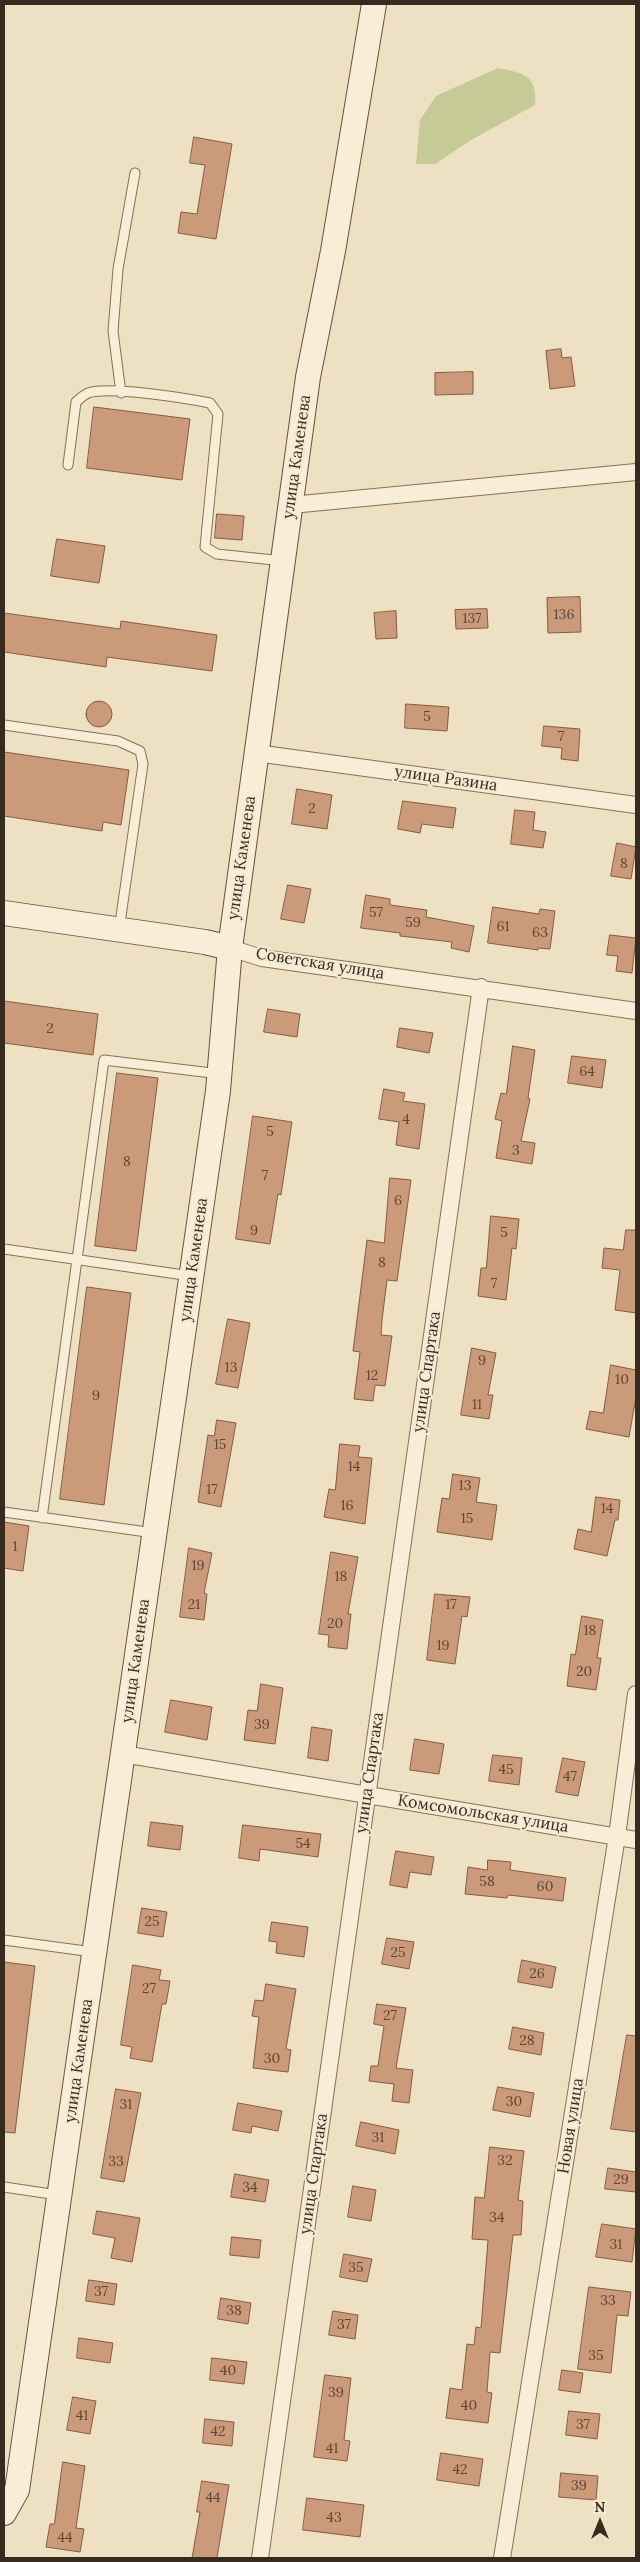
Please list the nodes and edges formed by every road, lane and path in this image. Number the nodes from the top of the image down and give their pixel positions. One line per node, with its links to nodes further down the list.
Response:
1 (374, 4): 6 (main road, улица Каменева)
2 (135, 173): 3 (lane)
3 (121, 393): 4 (lane); 7 (lane)
4 (68, 465)
5 (636, 472): 6 (street)
6 (291, 505): 7 (main road, улица Каменева)
7 (283, 561): 9 (main road, улица Каменева)
8 (4, 725): 12 (lane)
9 (256, 753): 10 (street, улица Разина); 13 (main road, улица Каменева)
10 (636, 805)
11 (4, 913): 12 (main road, Советская улица)
12 (120, 930): 13 (main road, Советская улица)
13 (230, 948): 14 (street, Советская улица); 16 (main road, улица Каменева)
14 (481, 987): 15 (street, Советская улица); 25 (street, улица Спартака)
15 (636, 1011)
16 (220, 1074): 18 (lane); 19 (main road, улица Каменева)
17 (4, 1248): 18 (lane)
18 (77, 1259): 19 (lane); 21 (lane)
19 (191, 1276): 22 (main road, улица Каменева)
20 (4, 1512): 21 (lane)
21 (42, 1518): 22 (lane)
22 (154, 1533): 24 (main road, улица Каменева)
23 (636, 1694): 26 (street, Новая улица)
24 (123, 1754): 25 (street, Комсомольская улица); 29 (main road, улица Каменева)
25 (367, 1795): 26 (street, Комсомольская улица); 33 (street, улица Спартака)
26 (617, 1836): 27 (street, Комсомольская улица); 34 (street, Новая улица)
27 (636, 1840)
28 (4, 1940): 29 (lane)
29 (94, 1952): 31 (main road, улица Каменева)
30 (4, 2186): 31 (lane)
31 (60, 2195): 32 (main road, улица Каменева)
32 (4, 2513)
33 (260, 2558)
34 (502, 2558)

